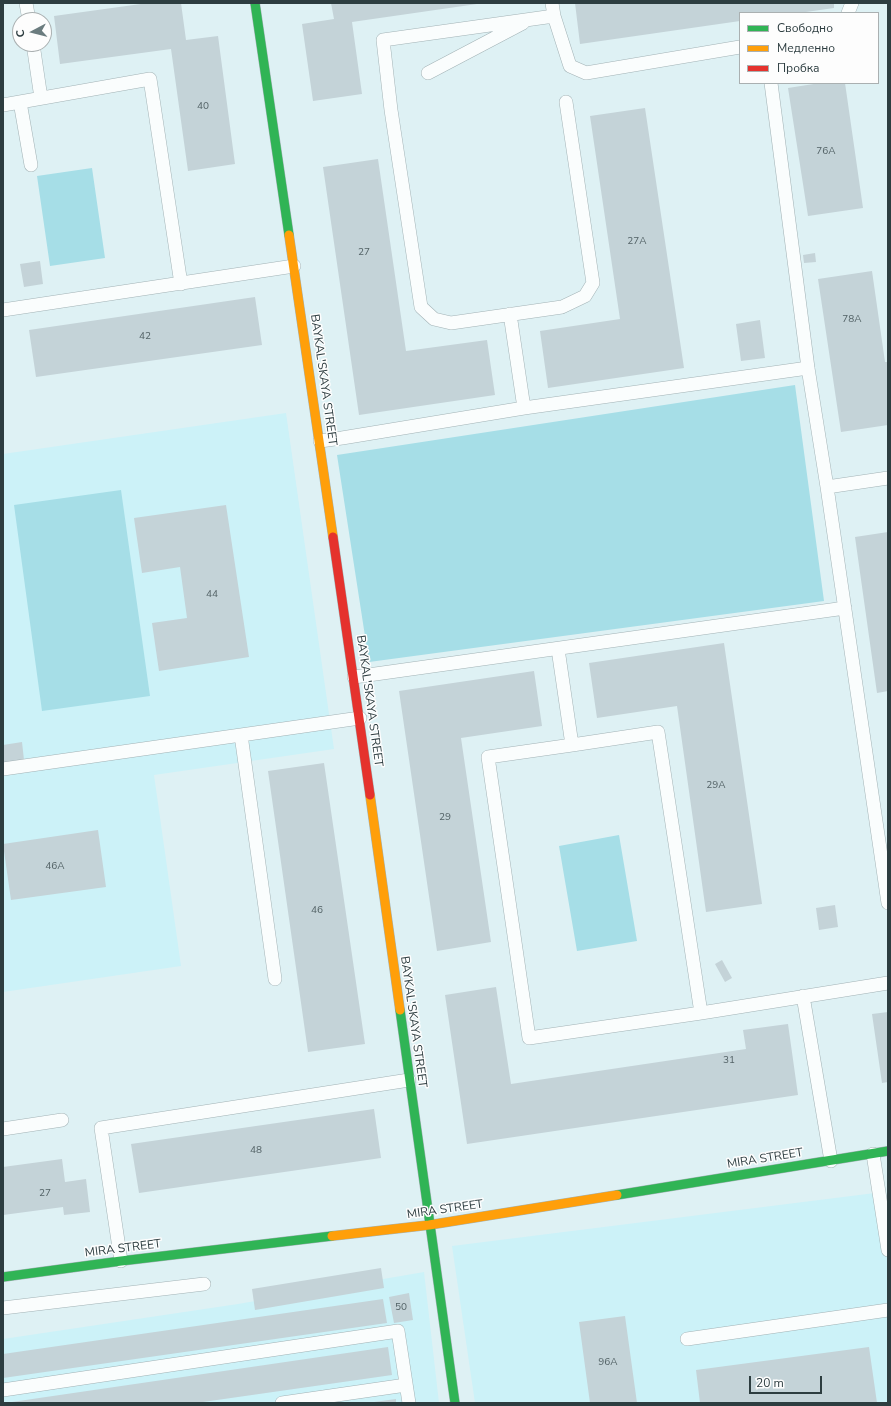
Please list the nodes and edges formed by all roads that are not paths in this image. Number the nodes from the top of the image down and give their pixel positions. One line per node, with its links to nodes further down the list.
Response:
1 (256, 3): 13 (street, BAYKAL'SKAYA STREET)
2 (553, 9): 3 (lane); 4 (lane)
3 (532, 19): 6 (lane); 16 (lane)
4 (739, 47)
5 (34, 52): 8 (lane)
6 (428, 73)
7 (771, 84): 17 (lane)
8 (41, 98): 9 (lane); 14 (lane)
9 (20, 102): 11 (lane); 12 (lane)
10 (566, 102): 16 (lane)
11 (3, 105)
12 (31, 166)
13 (294, 266): 14 (lane); 19 (street, BAYKAL'SKAYA STREET)
14 (181, 284): 15 (lane)
15 (3, 310)
16 (510, 314): 18 (lane)
17 (808, 368): 18 (lane); 21 (lane)
18 (524, 408): 19 (lane)
19 (320, 441): 24 (street, BAYKAL'SKAYA STREET)
20 (888, 478): 21 (lane)
21 (827, 487): 22 (lane)
22 (845, 608): 23 (lane); 29 (lane)
23 (558, 649): 24 (lane); 27 (lane)
24 (354, 677): 25 (street, BAYKAL'SKAYA STREET)
25 (360, 718): 26 (lane); 34 (street, BAYKAL'SKAYA STREET)
26 (241, 735): 28 (lane); 30 (lane)
27 (572, 745): 33 (lane); 33 (lane)
28 (3, 769)
29 (888, 903)
30 (275, 979)
31 (888, 983): 32 (lane)
32 (803, 996): 33 (lane); 39 (lane)
33 (701, 1012)
34 (409, 1080): 40 (street, BAYKAL'SKAYA STREET); 42 (lane)
35 (62, 1120): 36 (lane)
36 (3, 1129)
37 (888, 1151): 38 (street, MIRA STREET)
38 (873, 1154): 39 (street, MIRA STREET); 41 (lane)
39 (831, 1161): 40 (street, MIRA STREET)
40 (429, 1226): 42 (street, MIRA STREET); 52 (street, BAYKAL'SKAYA STREET)
41 (888, 1250)
42 (121, 1261): 43 (street, MIRA STREET)
43 (3, 1277)
44 (204, 1284): 45 (lane)
45 (3, 1308)
46 (888, 1310): 47 (lane)
47 (686, 1339)
48 (406, 1385): 49 (lane); 50 (lane); 51 (lane)
49 (3, 1390)
50 (282, 1403)
51 (409, 1403)
52 (455, 1403)

